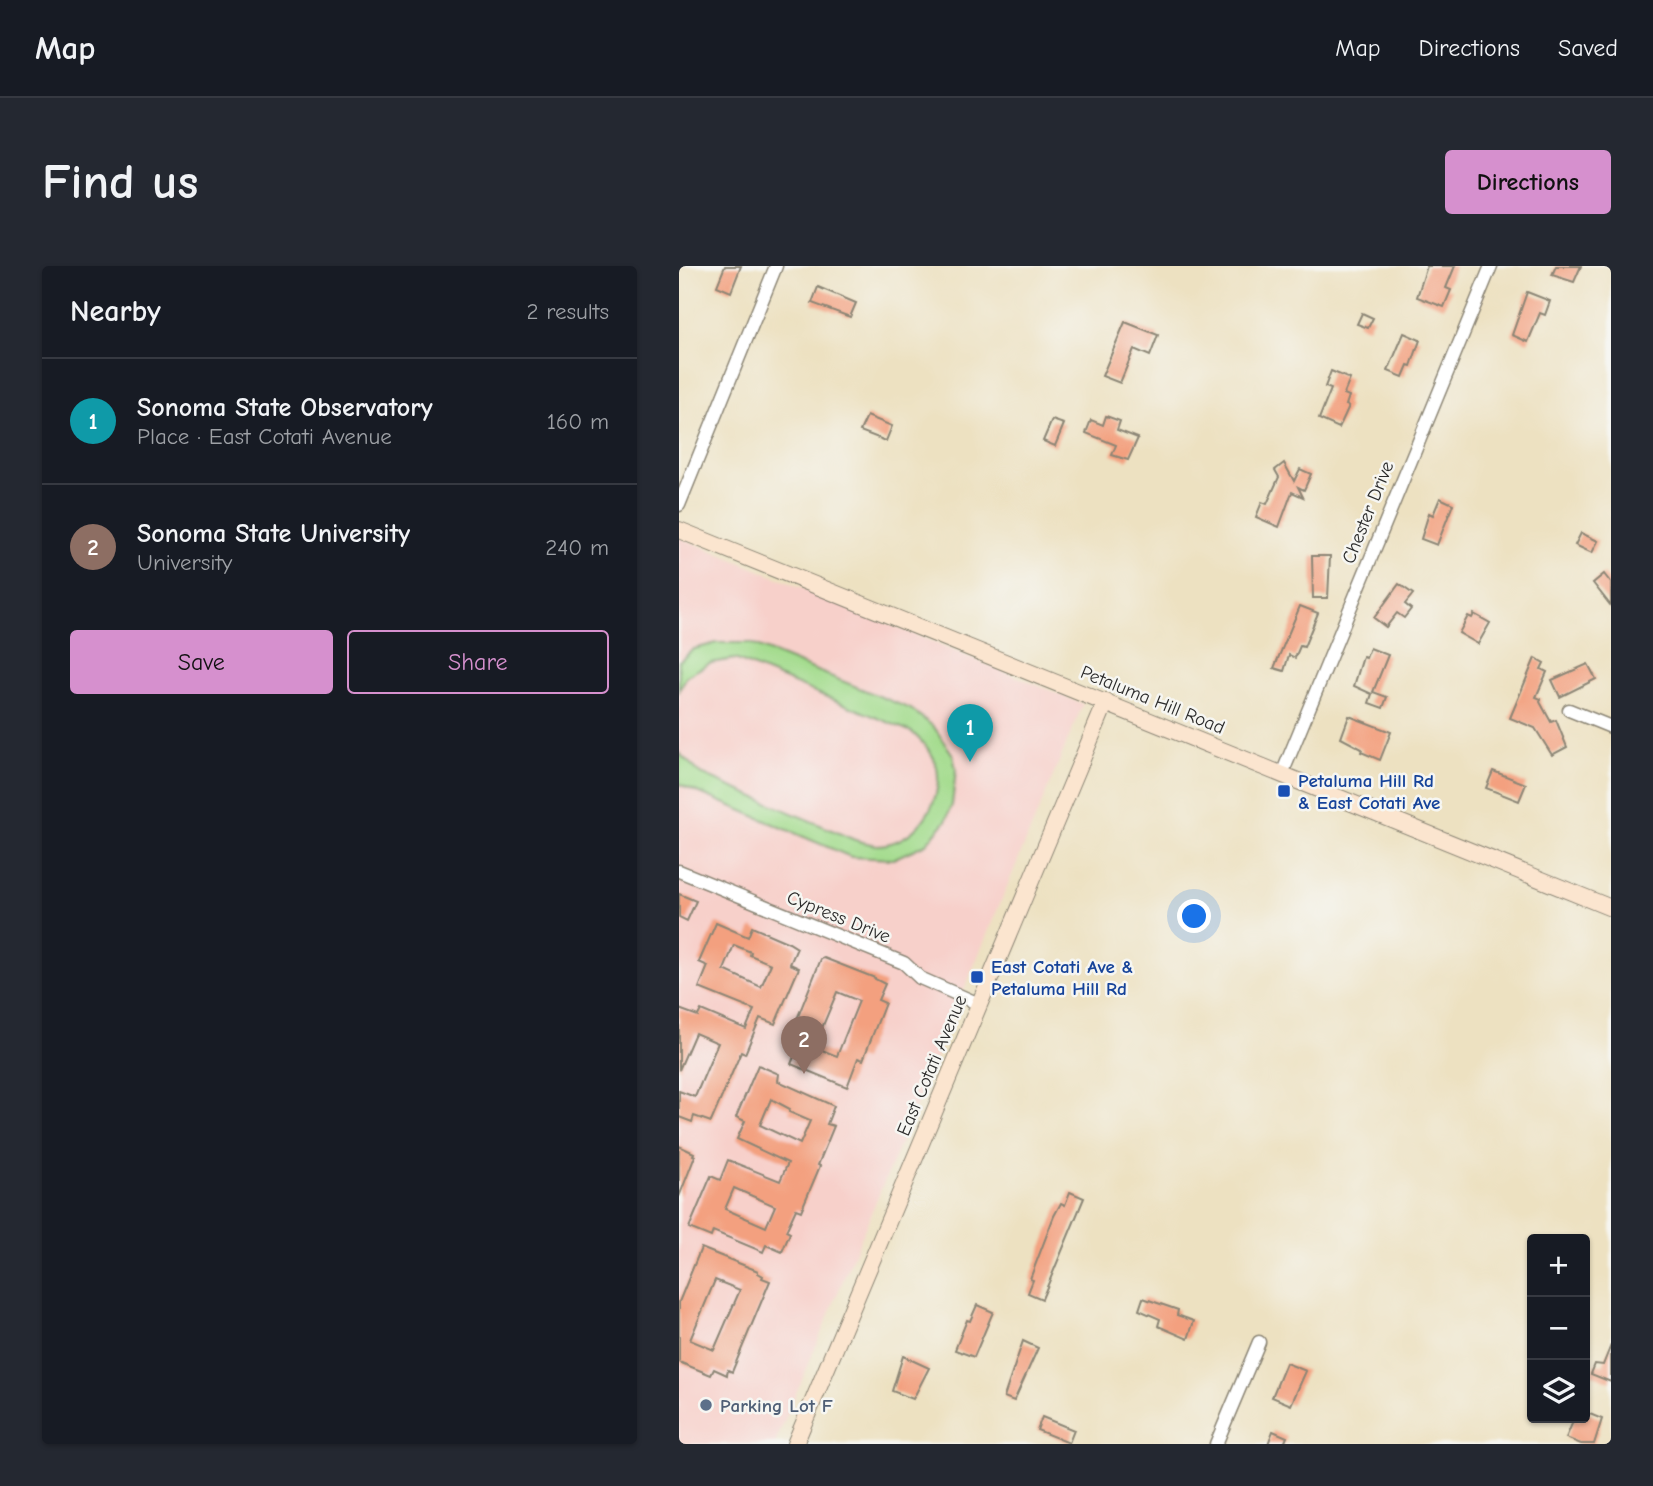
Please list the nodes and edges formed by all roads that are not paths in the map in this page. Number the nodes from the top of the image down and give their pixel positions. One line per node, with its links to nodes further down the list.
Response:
1 (776, 266): 3 (street)
2 (1491, 266): 8 (street, Chester Drive)
3 (679, 505)
4 (679, 530): 5 (main road, Petaluma Hill Road)
5 (1106, 702): 8 (main road, Petaluma Hill Road); 11 (main road, East Cotati Avenue)
6 (1569, 710): 7 (street)
7 (1611, 727)
8 (1282, 774): 10 (main road, Petaluma Hill Road)
9 (679, 871): 11 (street, Cypress Drive)
10 (1610, 906)
11 (979, 1004): 13 (main road, East Cotati Avenue)
12 (1259, 1342): 14 (street)
13 (795, 1444)
14 (1216, 1444)

